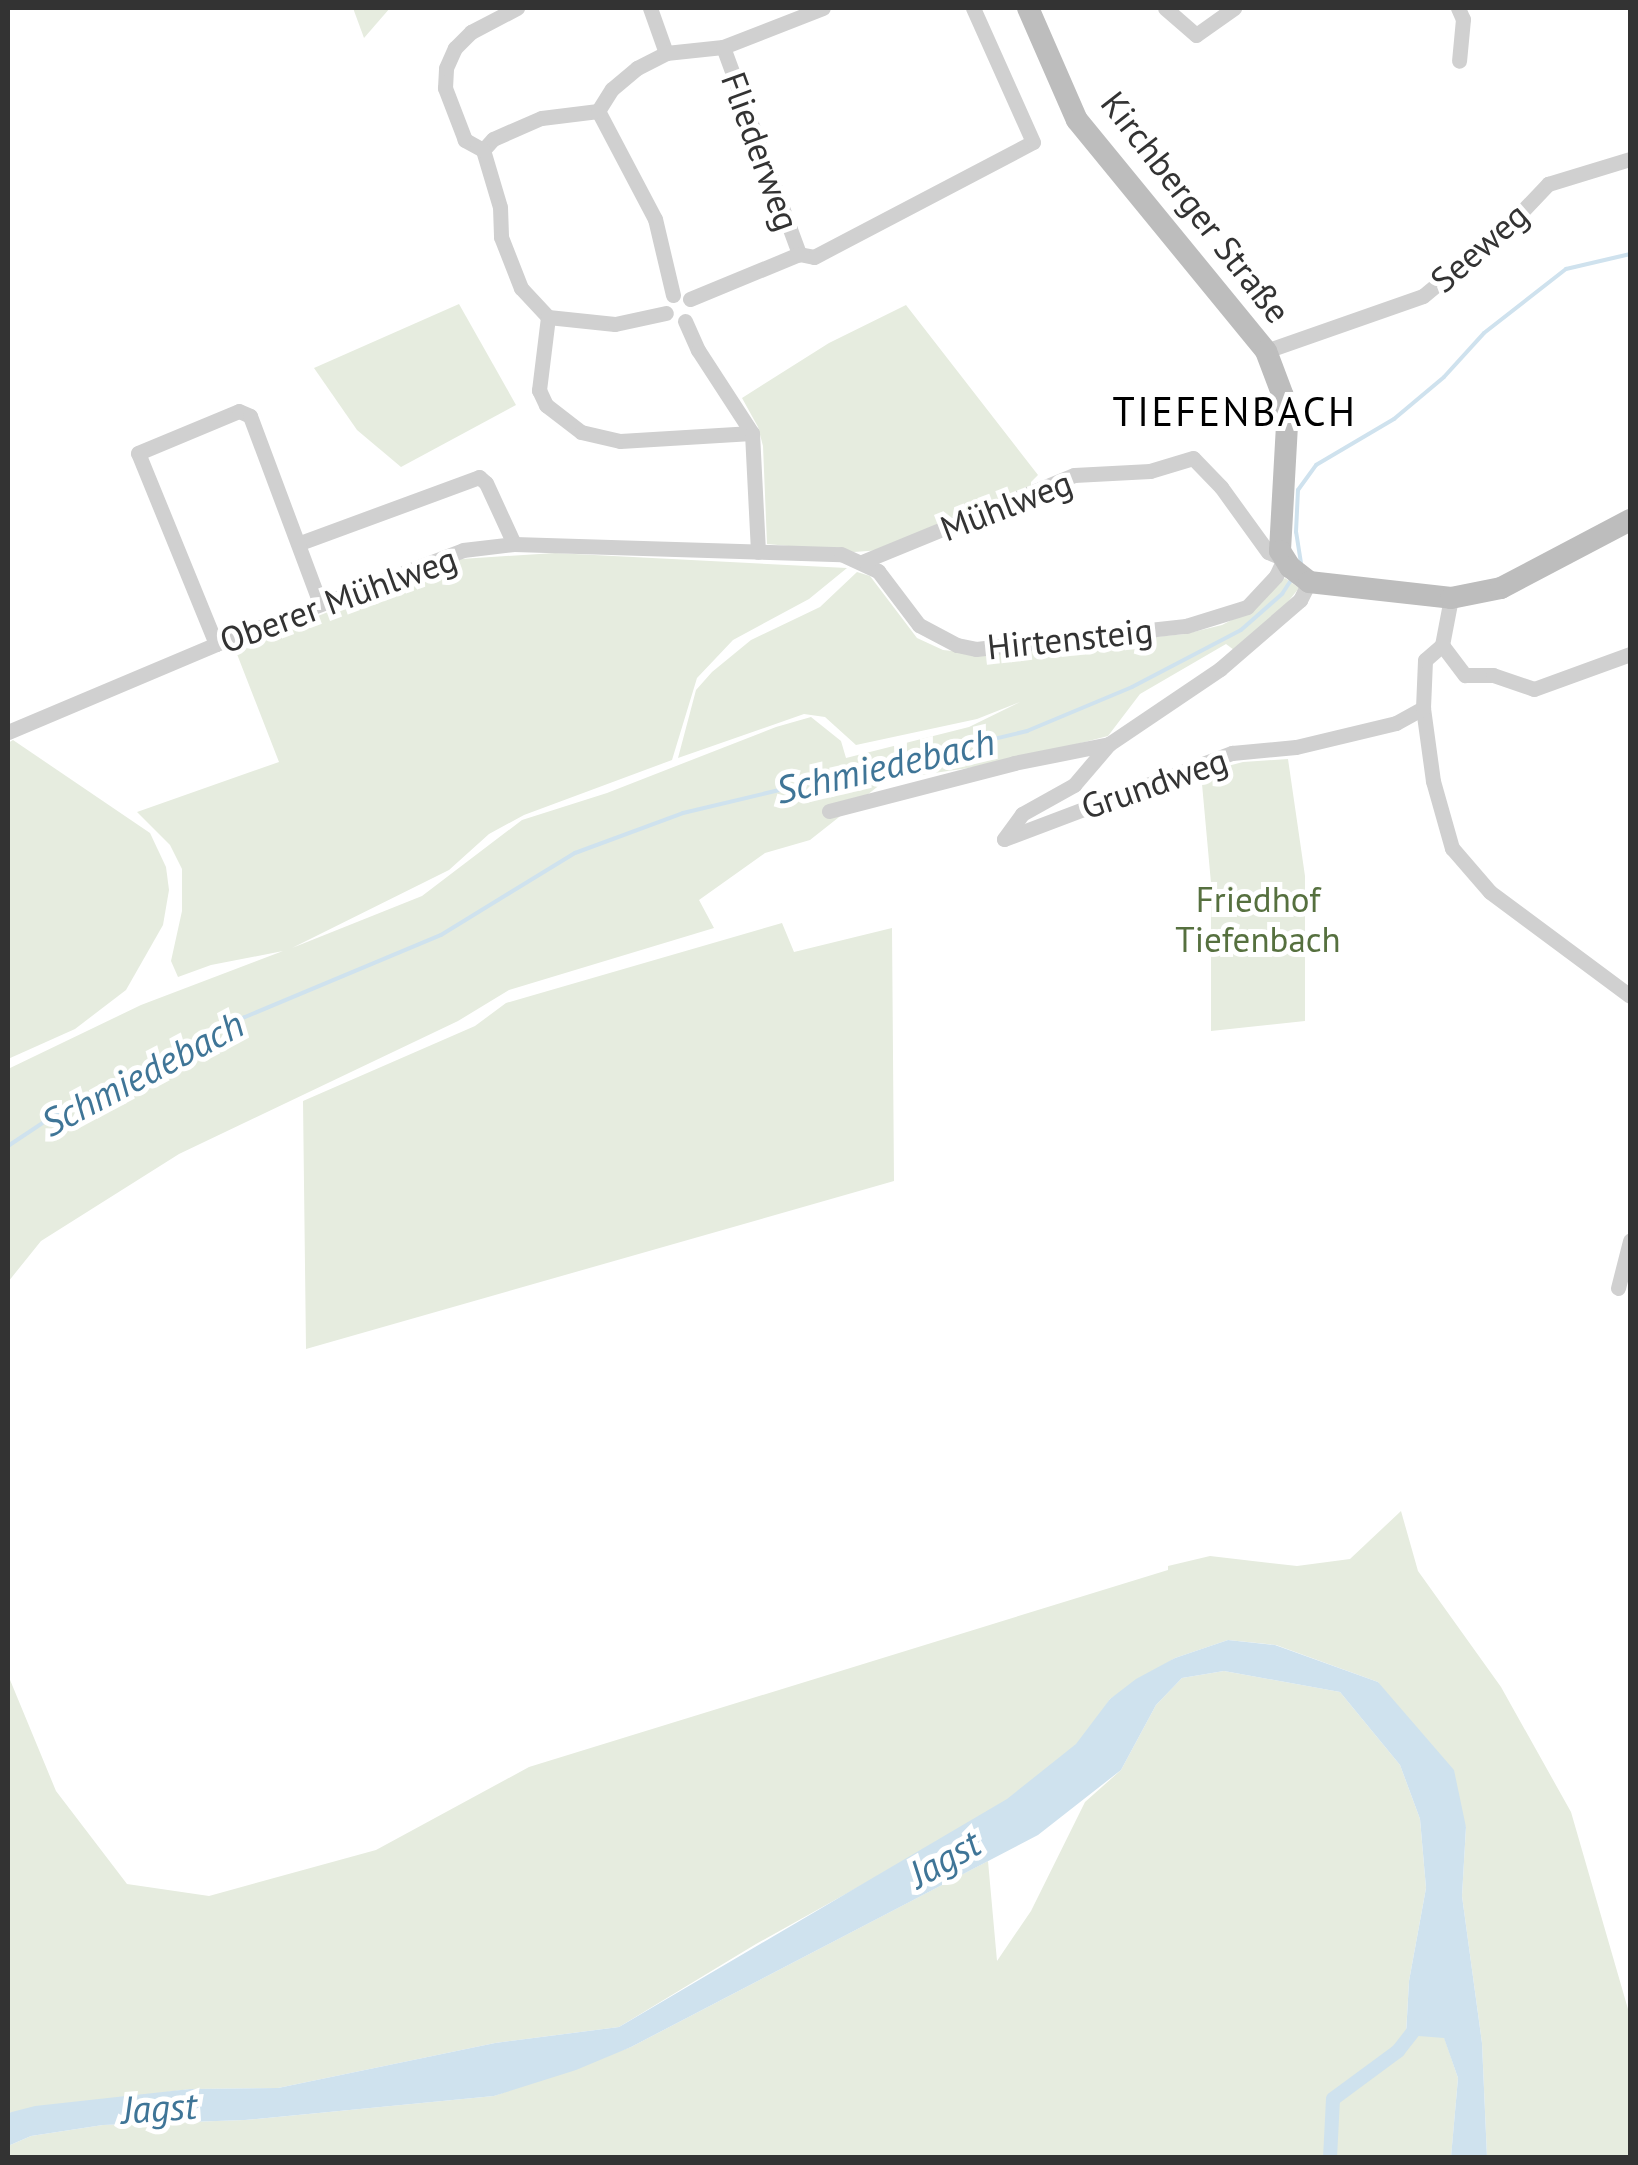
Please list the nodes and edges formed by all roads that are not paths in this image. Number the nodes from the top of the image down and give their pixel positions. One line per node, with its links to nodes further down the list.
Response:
1 (517, 8): 14 (street)
2 (650, 8): 11 (street)
3 (823, 8): 9 (street, Fliederweg)
4 (973, 8): 16 (street)
5 (1028, 8): 21 (main road, Kirchberger Straße)
6 (1165, 8): 7 (street)
7 (1234, 8)
8 (1458, 8): 12 (street)
9 (798, 12): 10 (street, Fliederweg)
10 (723, 47): 11 (street, Fliederweg); 16 (street, Fliederweg)
11 (666, 53): 13 (street, Fliederweg)
12 (1460, 60)
13 (598, 111): 14 (street); 17 (street)
14 (484, 150): 19 (street)
15 (1630, 158): 21 (street, Seeweg)
16 (799, 254): 17 (street)
17 (682, 297): 18 (street); 20 (street)
18 (666, 313): 19 (street); 20 (street)
19 (548, 318): 22 (street)
20 (685, 321): 22 (street)
21 (1266, 350): 28 (main road, Kirchberger Straße)
22 (752, 433): 26 (street)
23 (1630, 520): 29 (main road)
24 (300, 543): 25 (street); 30 (street); 31 (street)
25 (514, 544): 26 (street, Oberer Mühlweg); 30 (street, Oberer Mühlweg)
26 (758, 552): 27 (street, Oberer Mühlweg)
27 (864, 561): 28 (street, Hirtensteig); 28 (street, Mühlweg)
28 (1297, 572): 29 (main road); 36 (street)
29 (1451, 598): 32 (street)
30 (320, 602): 31 (street, Oberer Mühlweg)
31 (216, 644): 35 (street, Oberer Mühlweg)
32 (1442, 645): 33 (street); 34 (street)
33 (1630, 654)
34 (1422, 708): 36 (street, Grundweg); 38 (street)
35 (9, 729)
36 (1108, 744): 37 (street)
37 (829, 811)
38 (1630, 996)
39 (1630, 1241): 40 (street)
40 (1618, 1288)

